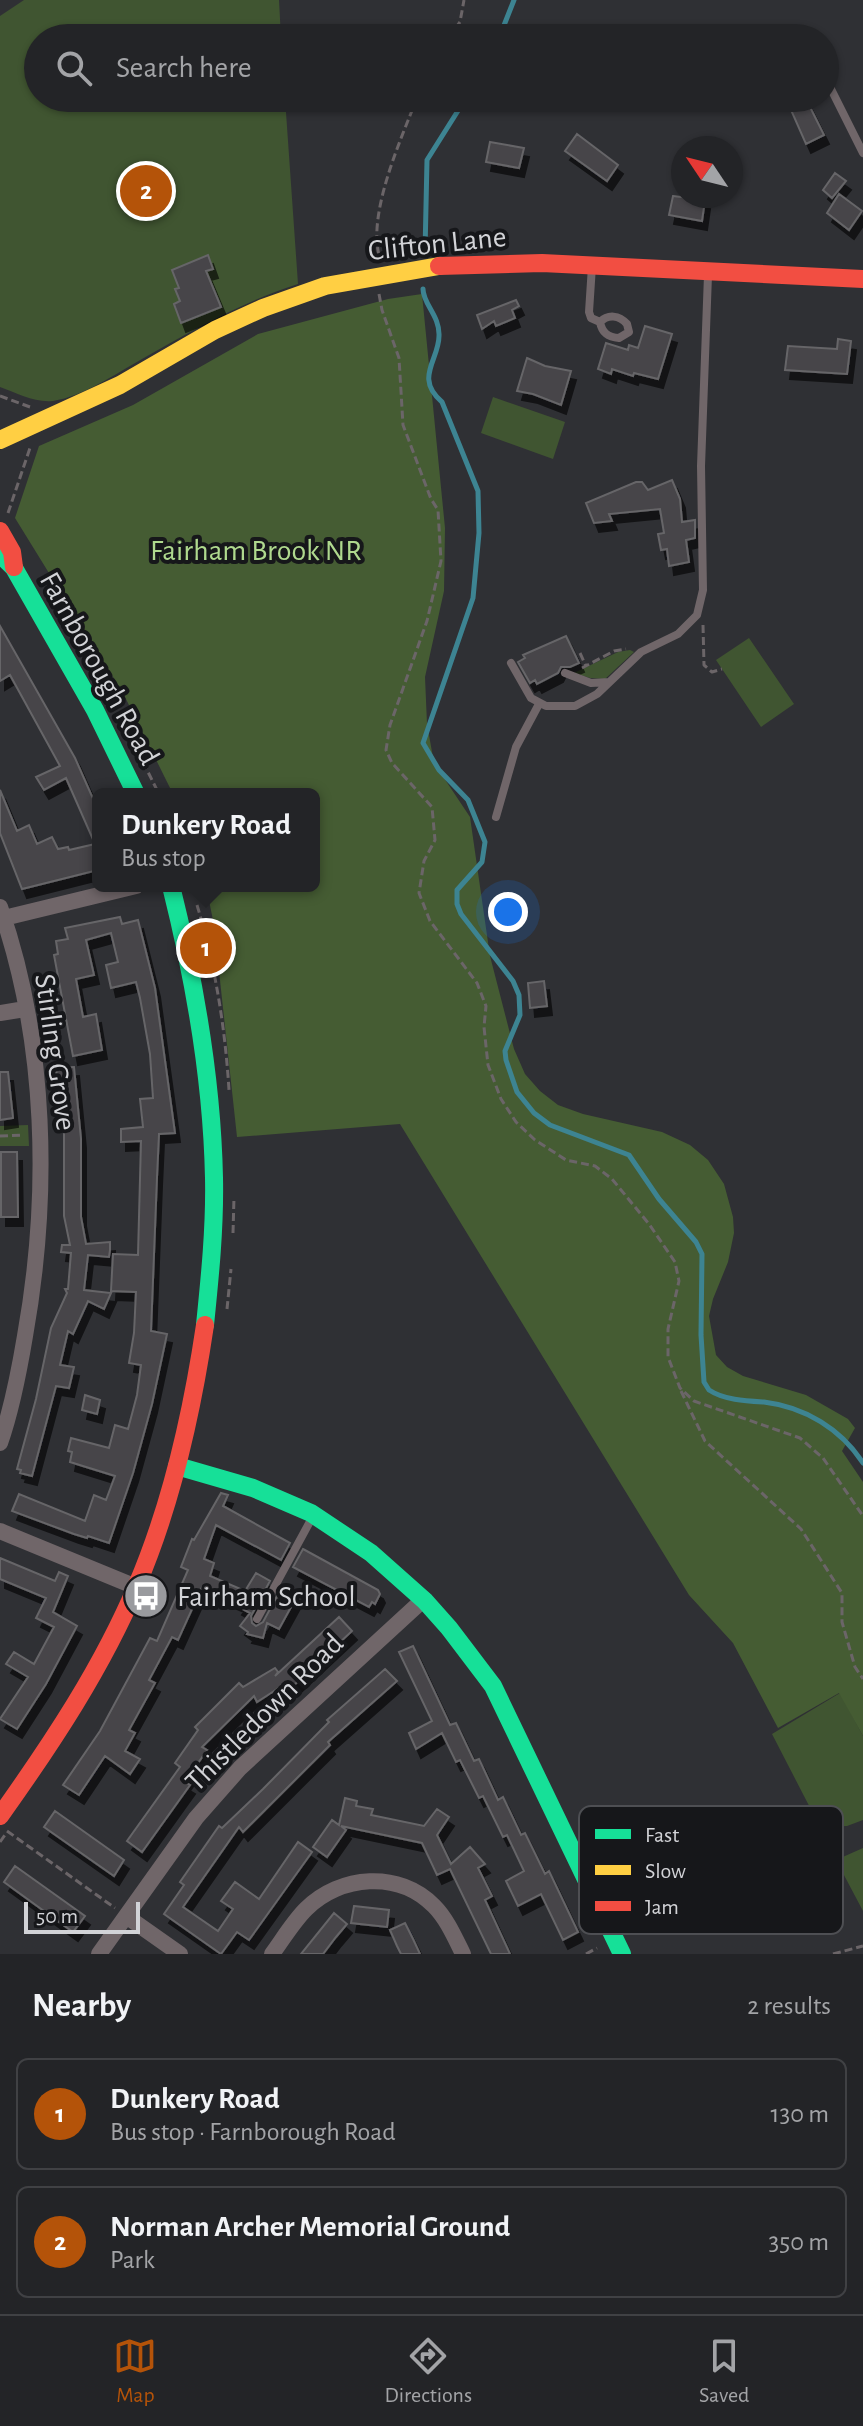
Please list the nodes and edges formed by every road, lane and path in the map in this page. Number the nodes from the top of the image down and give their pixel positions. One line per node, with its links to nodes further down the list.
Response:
1 (464, 0): 2 (path)
2 (458, 24)
3 (839, 105): 5 (lane)
4 (412, 112): 6 (path)
5 (863, 153)
6 (377, 263)
7 (592, 264): 8 (street, Clifton Lane); 11 (lane); 13 (street, Clifton Lane)
8 (709, 270): 9 (street, Clifton Lane); 20 (lane)
9 (863, 279)
10 (368, 293): 40 (path)
11 (600, 322)
12 (0, 396): 13 (path)
13 (44, 412): 14 (street, Clifton Lane); 15 (street, Clifton Lane)
14 (0, 420)
15 (0, 440)
16 (32, 442): 17 (path)
17 (4, 524): 19 (street, Farnborough Road)
18 (0, 554): 19 (street, Farnborough Road)
19 (14, 568): 29 (street, Farnborough Road)
20 (697, 615): 21 (lane); 25 (path)
21 (648, 649): 24 (path); 27 (lane)
22 (580, 653): 24 (path)
23 (511, 663): 28 (lane)
24 (586, 666): 26 (path)
25 (722, 669)
26 (566, 674): 27 (lane)
27 (610, 682): 28 (lane)
28 (539, 704): 30 (lane)
29 (133, 788)
30 (496, 817)
31 (105, 892): 33 (street)
32 (172, 892): 42 (street)
33 (2, 912): 36 (street, Stirling Grove)
34 (220, 942): 35 (path)
35 (208, 943)
36 (25, 1009): 37 (street); 38 (street, Stirling Grove)
37 (0, 1013)
38 (40, 1135): 39 (path); 41 (street, Stirling Grove)
39 (0, 1136)
40 (680, 1388): 44 (path); 49 (path)
41 (0, 1443)
42 (177, 1466): 43 (street); 46 (street)
43 (313, 1515): 47 (street); 48 (lane)
44 (863, 1516)
45 (0, 1531): 46 (street)
46 (136, 1587): 50 (street)
47 (424, 1599): 51 (street); 52 (street, Thistledown Road)
48 (257, 1619)
49 (863, 1679)
50 (4, 1824): 52 (path)
51 (579, 1866)
52 (126, 1916): 55 (street, Thistledown Road); 56 (street)
53 (612, 1934): 59 (street)
54 (863, 1946): 60 (path)
55 (99, 1954)
56 (180, 1954)
57 (272, 1954): 58 (street)
58 (463, 1954)
59 (622, 1954)
60 (833, 1954)

